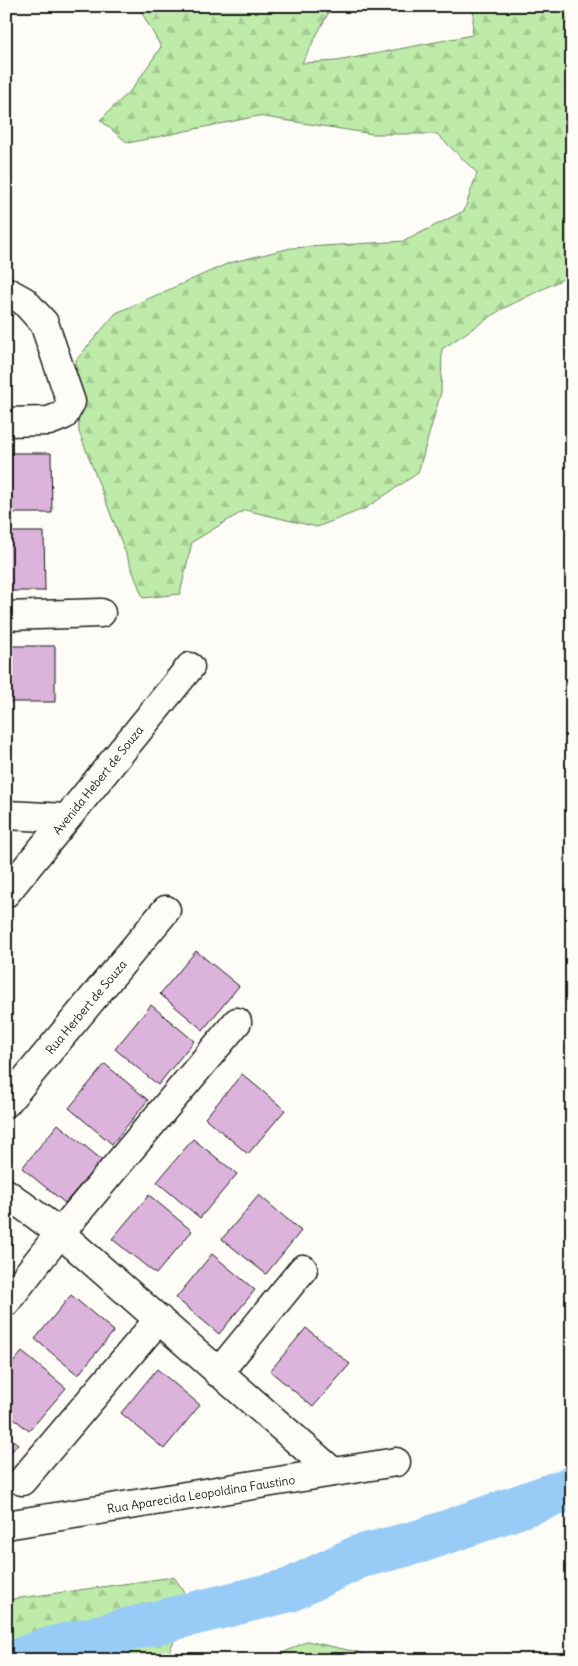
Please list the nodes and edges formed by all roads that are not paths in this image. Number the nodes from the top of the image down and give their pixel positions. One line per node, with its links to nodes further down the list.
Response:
1 (6, 291): 2 (street)
2 (6, 422)
3 (100, 613): 4 (street)
4 (6, 616)
5 (190, 667): 7 (street, Avenida Hebert de Souza)
6 (6, 816): 7 (street)
7 (67, 818): 8 (street, Avenida Hebert de Souza)
8 (6, 893)
9 (166, 910): 11 (street, Rua Herbert de Souza)
10 (237, 1022): 13 (street)
11 (6, 1104)
12 (6, 1193): 13 (street)
13 (60, 1232): 15 (street); 16 (street)
14 (303, 1269): 17 (street)
15 (6, 1302)
16 (159, 1319): 17 (street); 20 (street)
17 (218, 1373): 19 (street)
18 (396, 1462): 19 (street, Rua Aparecida Leopoldina Faustino)
19 (333, 1472): 21 (street, Rua Aparecida Leopoldina Faustino)
20 (22, 1480)
21 (6, 1525)

